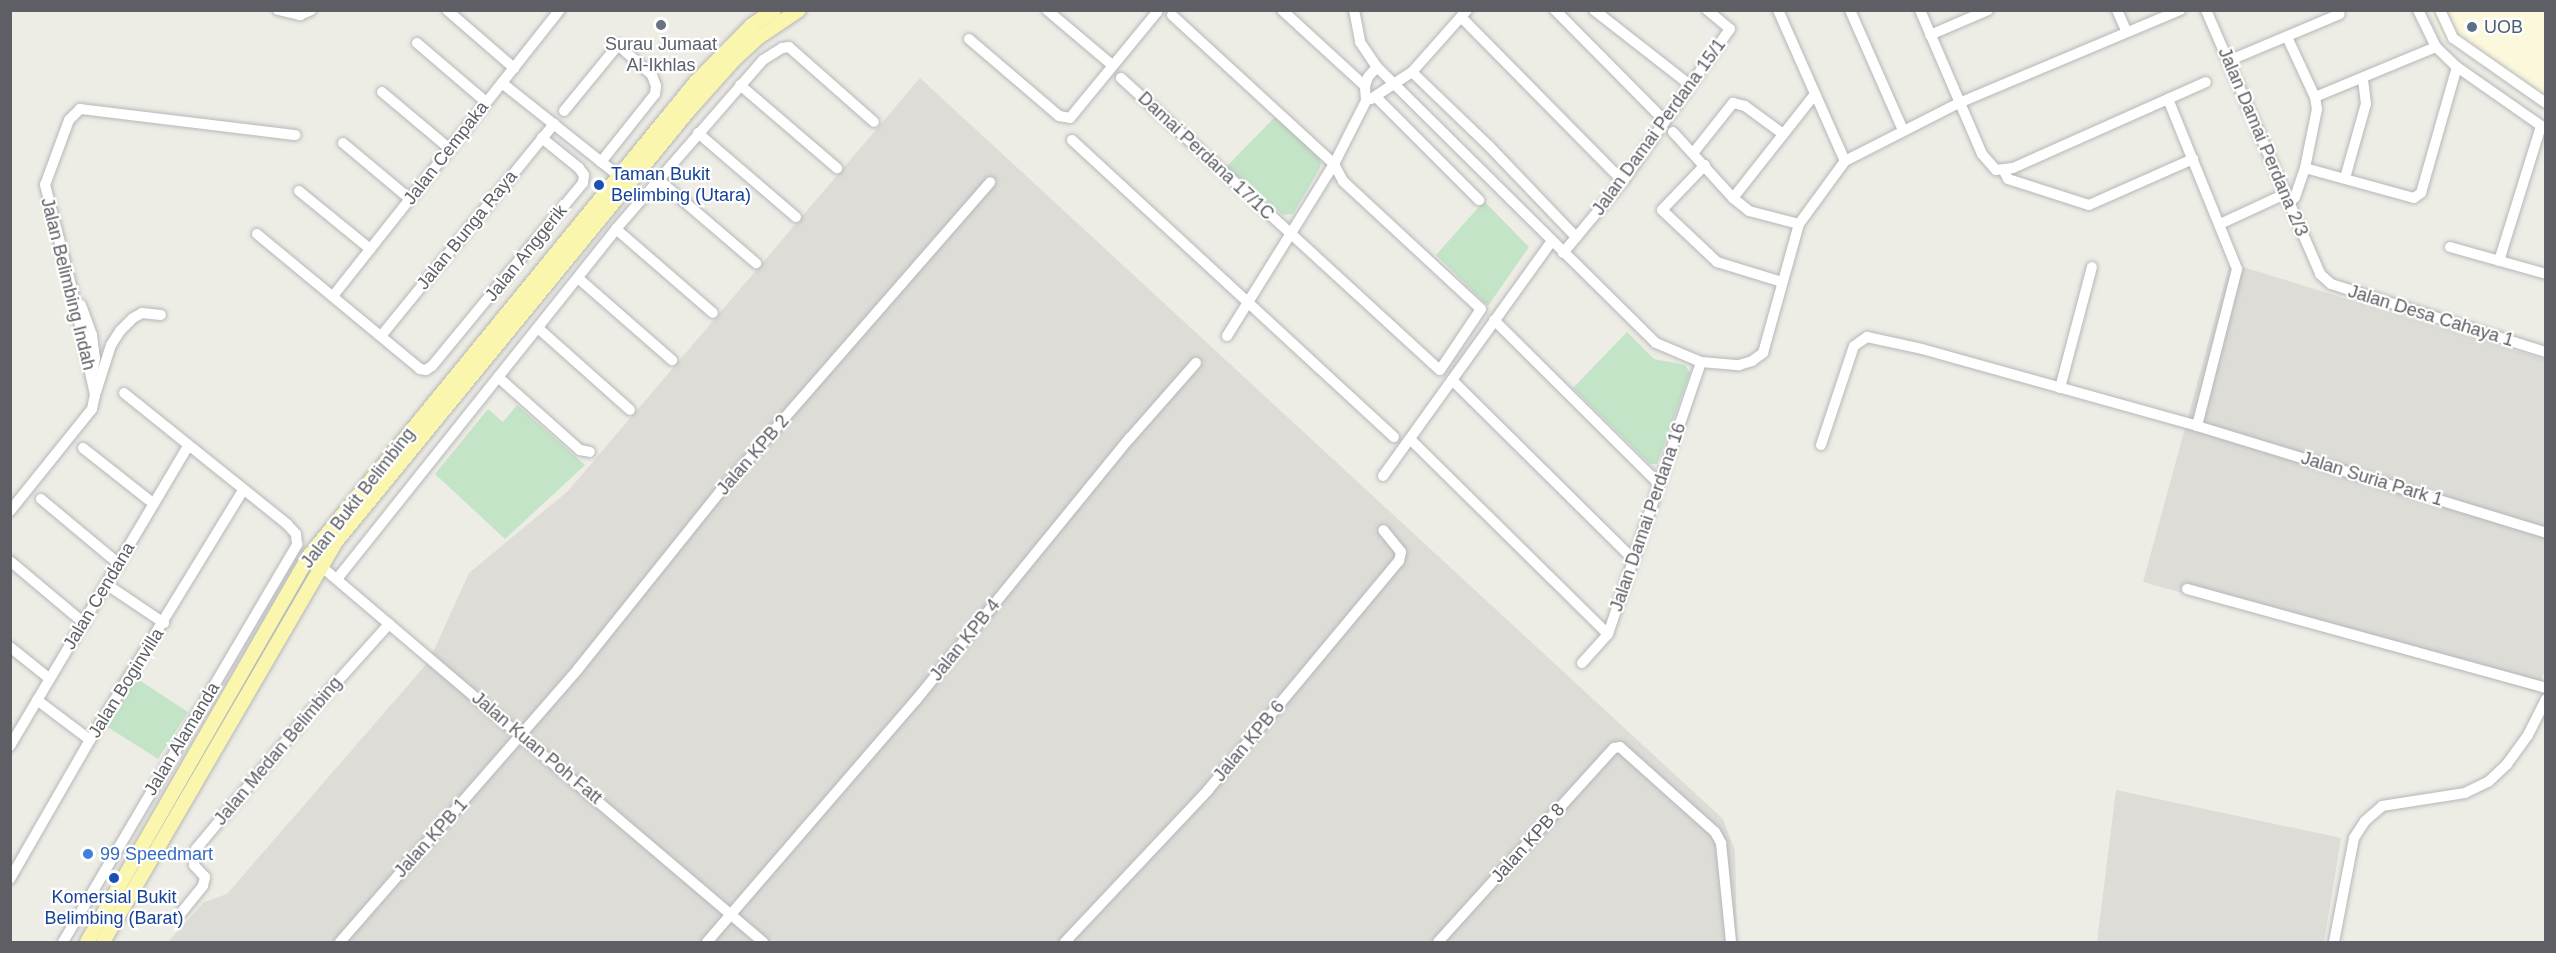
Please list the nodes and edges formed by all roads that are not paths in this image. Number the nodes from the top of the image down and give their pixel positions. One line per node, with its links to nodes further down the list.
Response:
1 (278, 10): 2 (street)
2 (312, 10)
3 (447, 10): 38 (street)
4 (544, 10): 23 (street)
5 (774, 10): 81 (main road)
6 (799, 10): 81 (main road)
7 (1047, 10): 34 (street)
8 (1155, 10): 34 (street)
9 (1282, 10): 48 (street)
10 (1354, 10): 35 (street)
11 (1555, 10): 58 (street)
12 (1594, 10): 46 (street)
13 (1707, 10): 46 (street, Jalan Damai Perdana 15/1)
14 (1778, 10): 50 (street)
15 (1850, 10): 62 (street)
16 (1920, 10): 28 (street)
17 (1988, 10): 28 (street)
18 (2117, 10): 27 (street)
19 (2180, 10): 27 (street)
20 (2206, 10): 33 (street, Jalan Damai Perdana 2/3)
21 (2418, 10): 32 (street)
22 (2440, 10): 37 (street)
23 (556, 14): 38 (street, Jalan Cempaka)
24 (1464, 14): 39 (street); 83 (street)
25 (2340, 14): 29 (street)
26 (1172, 15): 75 (street)
27 (2127, 33): 56 (street)
28 (1930, 35): 56 (street)
29 (2287, 37): 33 (street); 51 (street)
30 (969, 39): 34 (street)
31 (417, 42): 55 (street)
32 (2436, 47): 36 (street); 41 (street)
33 (2228, 62): 88 (street, Jalan Damai Perdana 2/3)
34 (1112, 65)
35 (1377, 67): 44 (street); 48 (street)
36 (2457, 67): 47 (street); 80 (street)
37 (2494, 67): 47 (street); 54 (street)
38 (514, 68): 43 (street, Jalan Cempaka)
39 (1412, 72): 44 (street); 96 (street)
40 (1121, 78): 95 (street, Damai Perdana 17/1C)
41 (2363, 80): 51 (street); 80 (street)
42 (2206, 82): 53 (street)
43 (502, 83): 55 (street, Jalan Cempaka); 60 (street)
44 (1395, 83): 52 (street); 97 (street)
45 (740, 85): 59 (street); 64 (street); 77 (street)
46 (1690, 85): 58 (street, Jalan Damai Perdana 15/1)
47 (2482, 85): 61 (street)
48 (1365, 86): 52 (street)
49 (382, 92): 70 (street)
50 (1815, 94): 65 (street); 73 (street)
51 (2315, 97): 78 (street)
52 (1371, 99): 75 (street); 89 (street)
53 (2168, 99): 72 (street); 79 (street)
54 (2545, 100)
55 (486, 102): 70 (street, Jalan Cempaka)
56 (1959, 103): 62 (street); 79 (street)
57 (564, 111): 74 (street)
58 (1665, 121): 83 (street, Jalan Damai Perdana 15/1)
59 (874, 122)
60 (554, 124): 67 (street, Jalan Bunga Raya); 74 (street)
61 (2543, 127): 101 (street)
62 (1903, 130): 73 (street)
63 (1673, 132): 71 (street)
64 (698, 133): 82 (street); 90 (street)
65 (1783, 134): 71 (street); 86 (street)
66 (295, 135): 124 (street, Jalan Belimbing Indah)
67 (543, 138): 114 (street, Jalan Bunga Raya); 114 (street, Jalan Anggerik)
68 (1072, 140): 109 (street)
69 (343, 143): 87 (street)
70 (450, 149): 87 (street, Jalan Cempaka)
71 (1694, 152): 76 (street)
72 (2193, 159): 79 (street); 92 (street)
73 (1845, 161): 91 (street)
74 (601, 162): 81 (street)
75 (1334, 164): 95 (street); 95 (street, Damai Perdana 17/1C)
76 (1705, 165): 86 (street); 107 (street)
77 (837, 168)
78 (2305, 168): 80 (street); 88 (street)
79 (2000, 171)
80 (2345, 178)
81 (624, 180): 141 (main road, Jalan Bukit Belimbing); 145 (main road, Jalan Bukit Belimbing)
82 (659, 180): 93 (street); 102 (street)
83 (1623, 181): 96 (street, Jalan Damai Perdana 15/1)
84 (990, 182): 159 (street, Jalan KPB 2)
85 (299, 191): 99 (street)
86 (1733, 198): 91 (street)
87 (410, 199): 99 (street, Jalan Cempaka)
88 (2287, 199): 92 (street); 104 (street, Jalan Damai Perdana 2/3)
89 (1479, 200)
90 (796, 217)
91 (1799, 224): 107 (street)
92 (2220, 224): 126 (street)
93 (616, 229): 106 (street); 110 (street)
94 (257, 234): 108 (street)
95 (1290, 235): 109 (street)
96 (1576, 237): 100 (street, Jalan Damai Perdana 15/1)
97 (1551, 242): 100 (street); 112 (street)
98 (2450, 248): 101 (street)
99 (370, 249): 108 (street, Jalan Cempaka)
100 (1563, 253): 118 (street)
101 (2499, 261): 105 (street)
102 (756, 263)
103 (2092, 267): 122 (street)
104 (2320, 274): 116 (street, Jalan Desa Cahaya 1)
105 (2546, 274)
106 (578, 278): 113 (street); 117 (street)
107 (1782, 282): 118 (street)
108 (333, 296): 114 (street)
109 (1248, 304): 115 (street); 127 (street)
110 (713, 313)
111 (160, 315): 124 (street)
112 (1494, 320): 121 (street); 134 (street)
113 (538, 328): 120 (street); 125 (street)
114 (381, 336)
115 (1227, 336)
116 (2546, 352)
117 (672, 360)
118 (1701, 362): 134 (street, Jalan Damai Perdana 16)
119 (1196, 363): 164 (street, Jalan KPB 4)
120 (498, 377): 132 (street); 146 (street)
121 (1452, 380): 128 (street); 142 (street)
122 (2060, 388): 126 (street, Jalan Suria Park 1); 129 (street, Jalan Suria Park 1)
123 (124, 393): 130 (street)
124 (95, 395): 138 (street, Jalan Belimbing Indah)
125 (630, 410)
126 (2197, 426): 140 (street, Jalan Suria Park 1)
127 (1394, 437)
128 (1411, 440): 133 (street); 152 (street)
129 (1821, 445)
130 (188, 446): 135 (street); 137 (street, Jalan Cendana)
131 (83, 447): 137 (street)
132 (590, 452)
133 (1383, 476)
134 (1659, 484): 142 (street, Jalan Damai Perdana 16)
135 (243, 489): 150 (street, Jalan Boginvilla); 165 (street, Jalan Alamanda)
136 (41, 499): 144 (street)
137 (154, 504): 144 (street, Jalan Cendana)
138 (10, 511)
139 (1383, 530): 171 (street, Jalan KPB 6)
140 (2546, 532)
141 (309, 556): 145 (street, Jalan Kuan Poh Fatt); 166 (main road, Jalan Bukit Belimbing)
142 (1634, 560): 152 (street, Jalan Damai Perdana 16)
143 (10, 561): 149 (street)
144 (118, 564): 147 (street, Jalan Cendana)
145 (320, 565): 146 (street, Jalan Kuan Poh Fatt); 167 (main road, Jalan Bukit Belimbing)
146 (337, 579): 151 (street, Jalan Kuan Poh Fatt)
147 (106, 584): 149 (street, Jalan Cendana); 150 (street)
148 (2187, 589): 156 (street)
149 (84, 623): 155 (street, Jalan Cendana)
150 (164, 623): 161 (street, Jalan Boginvilla)
151 (389, 624): 159 (street, Jalan Kuan Poh Fatt); 163 (street, Jalan Medan Belimbing)
152 (1608, 634): 154 (street, Jalan Damai Perdana 16)
153 (10, 647): 155 (street)
154 (1582, 663)
155 (50, 679): 158 (street, Jalan Cendana)
156 (2546, 688)
157 (2546, 699): 174 (street)
158 (38, 700): 160 (street, Jalan Cendana); 161 (street)
159 (521, 734): 164 (street, Jalan Kuan Poh Fatt); 168 (street, Jalan KPB 1)
160 (12, 739)
161 (90, 740): 162 (street, Jalan Boginvilla)
162 (10, 879)
163 (181, 913)
164 (732, 915): 169 (street, Jalan KPB 4); 170 (street, Jalan Kuan Poh Fatt)
165 (63, 942)
166 (87, 942)
167 (103, 942)
168 (340, 942)
169 (707, 942)
170 (763, 942)
171 (1065, 942)
172 (1438, 942): 173 (street, Jalan KPB 8)
173 (1731, 942)
174 (2334, 942)

